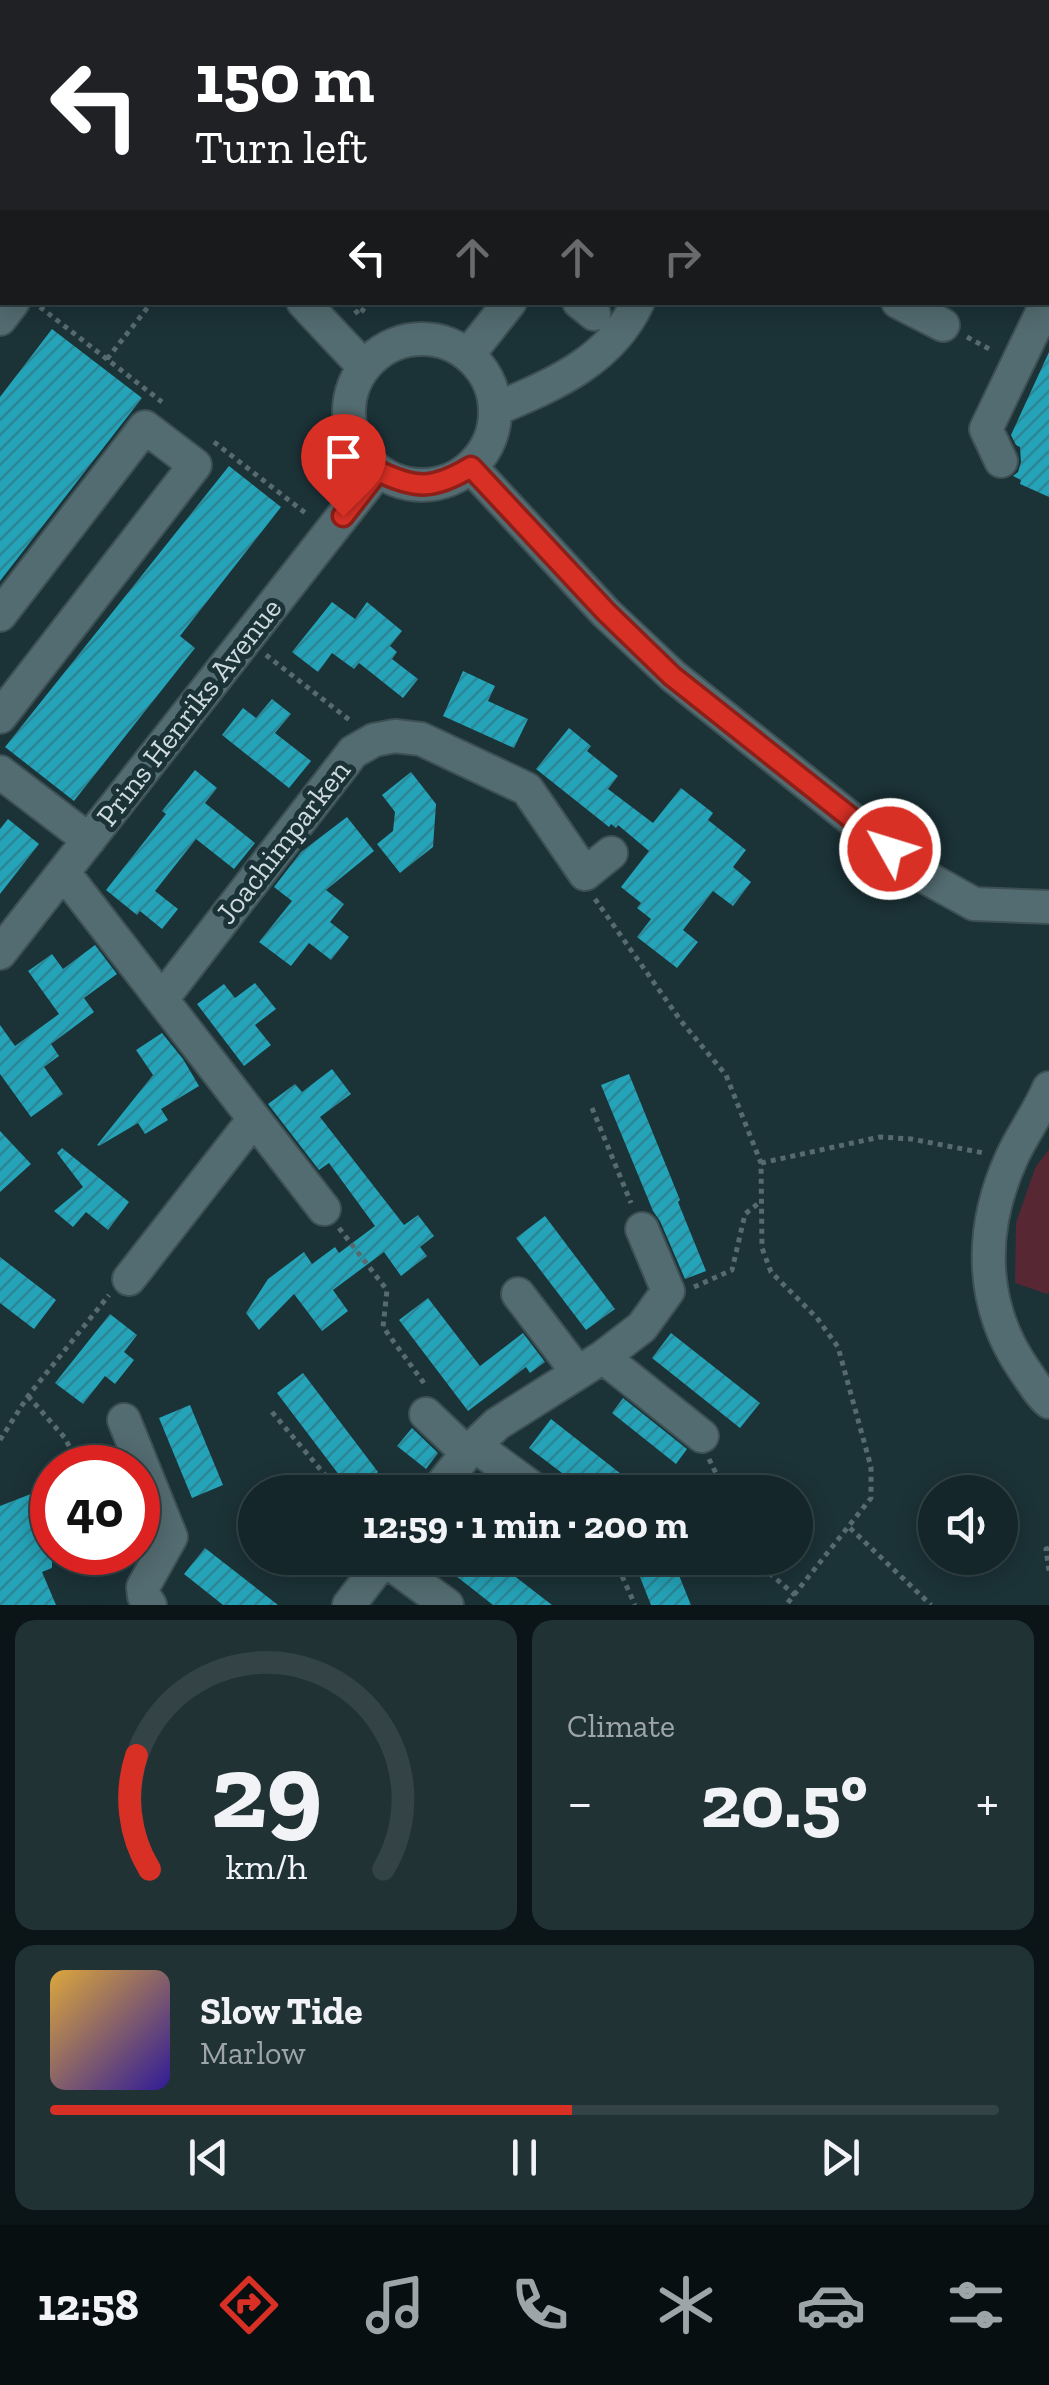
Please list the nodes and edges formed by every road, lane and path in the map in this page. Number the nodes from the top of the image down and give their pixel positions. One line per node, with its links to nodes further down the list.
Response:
1 (150, 305): 12 (path)
2 (306, 305): 13 (street)
3 (335, 305): 13 (street)
4 (351, 305): 5 (path)
5 (367, 305)
6 (508, 305): 11 (street)
7 (636, 305): 15 (street)
8 (904, 305): 10 (street)
9 (1046, 305): 14 (street)
10 (944, 325): 14 (path)
11 (468, 355): 13 (street); 15 (street)
12 (108, 359)
13 (372, 360): 18 (street)
14 (1018, 364): 16 (street)
15 (496, 410): 17 (street)
16 (1001, 462)
17 (471, 467): 18 (street); 28 (street)
18 (378, 471): 24 (street, Prins Henriks Avenue)
19 (0, 614): 21 (street)
20 (264, 654): 22 (path)
21 (0, 716)
22 (374, 740): 27 (street, Joachimparken); 30 (street, Joachimparken)
23 (1, 774): 24 (street)
24 (89, 840): 26 (street, Prins Henriks Avenue)
25 (610, 853): 27 (street)
26 (64, 872): 29 (street, Prins Henriks Avenue); 30 (street)
27 (584, 874): 35 (path)
28 (1049, 907)
29 (0, 954)
30 (162, 999): 33 (street)
31 (1049, 1088): 34 (street)
32 (592, 1108): 38 (path)
33 (254, 1118): 37 (street); 39 (street)
34 (1011, 1159): 35 (path); 44 (street)
35 (761, 1163): 36 (path)
36 (760, 1202): 40 (path); 55 (path)
37 (324, 1209): 46 (path)
38 (642, 1229): 40 (street)
39 (129, 1280): 43 (path)
40 (668, 1290): 42 (street)
41 (518, 1294): 42 (street)
42 (590, 1365): 48 (street); 51 (street)
43 (28, 1396): 49 (path); 50 (path)
44 (1049, 1402)
45 (272, 1412): 52 (path)
46 (426, 1414): 51 (street)
47 (124, 1420): 63 (street)
48 (702, 1436)
49 (0, 1440)
50 (68, 1445)
51 (470, 1448): 53 (street); 54 (street)
52 (325, 1475)
53 (449, 1475)
54 (512, 1475)
55 (849, 1528): 62 (path); 68 (path)
56 (1049, 1548): 57 (path)
57 (1049, 1571)
58 (372, 1575): 64 (street)
59 (407, 1575): 65 (street)
60 (621, 1575): 66 (path)
61 (771, 1575): 62 (path)
62 (794, 1595): 67 (path)
63 (150, 1605)
64 (349, 1605)
65 (447, 1605)
66 (634, 1605)
67 (786, 1605)
68 (931, 1605)

